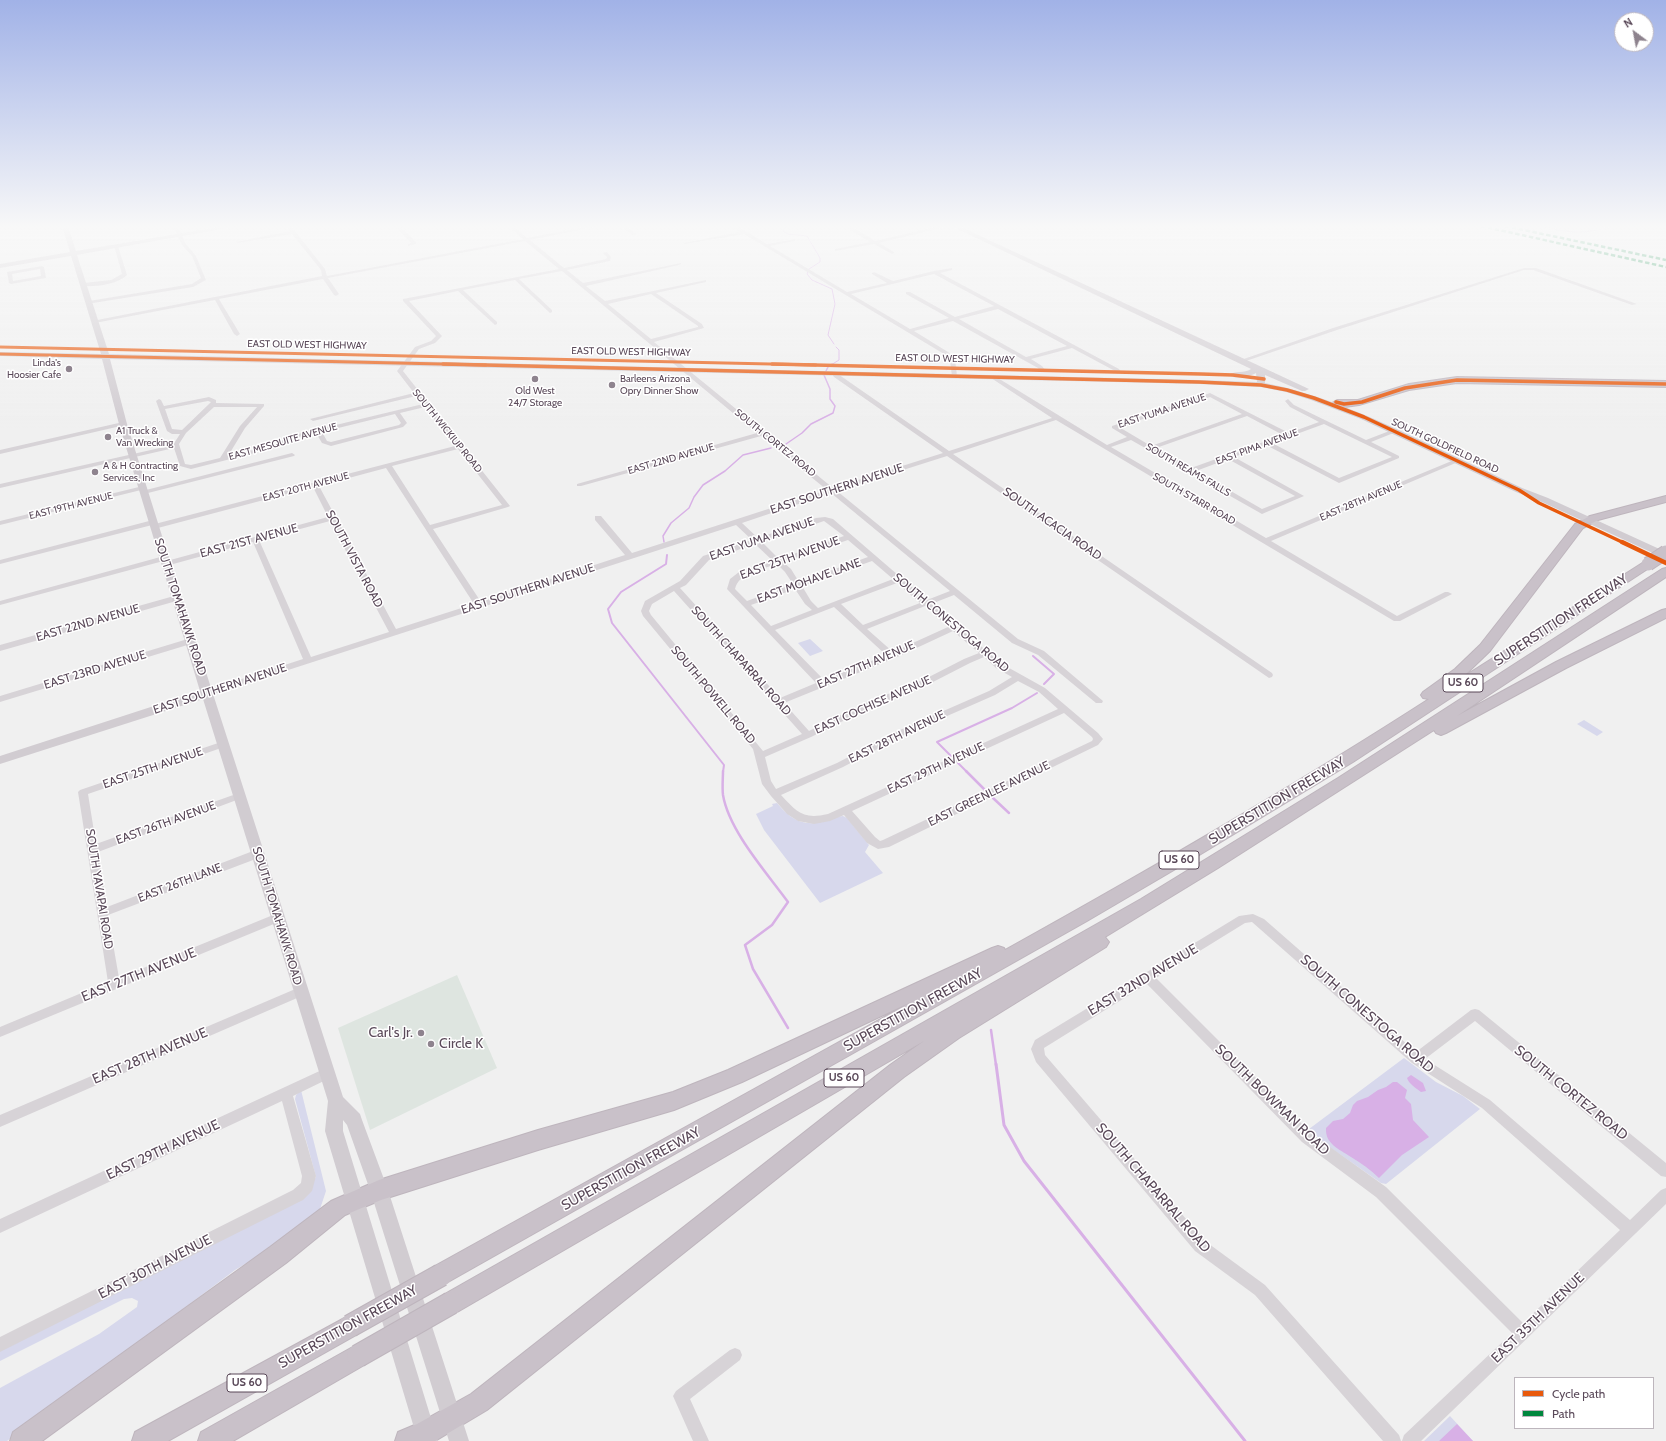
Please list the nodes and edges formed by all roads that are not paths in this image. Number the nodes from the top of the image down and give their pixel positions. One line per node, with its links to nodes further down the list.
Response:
1 (86, 293): 18 (main road, SOUTH TOMAHAWK ROAD)
2 (142, 293): 18 (street)
3 (241, 293): 17 (street)
4 (438, 293): 33 (street)
5 (463, 293): 25 (street)
6 (531, 293): 22 (street)
7 (592, 293): 19 (street, SOUTH CORTEZ ROAD)
8 (647, 293): 19 (street)
9 (654, 293): 28 (street)
10 (849, 293): 16 (street)
11 (908, 293): 23 (street)
12 (973, 293): 21 (street)
13 (1098, 293): 35 (main road)
14 (1448, 293): 35 (street)
15 (1603, 293): 20 (street)
16 (846, 294): 26 (street)
17 (216, 298): 24 (street); 27 (street)
18 (89, 303): 24 (main road, SOUTH TOMAHAWK ROAD)
19 (604, 303): 28 (street, SOUTH CORTEZ ROAD)
20 (1634, 304)
21 (998, 307): 23 (street); 29 (street)
22 (550, 311)
23 (954, 319): 26 (street); 34 (street)
24 (95, 321): 31 (main road, SOUTH TOMAHAWK ROAD)
25 (495, 323)
26 (909, 331): 42 (street)
27 (237, 334)
28 (650, 341): 36 (street, SOUTH CORTEZ ROAD)
29 (1072, 346): 34 (street); 43 (street)
30 (0, 347): 31 (main road, EAST OLD WEST HIGHWAY)
31 (105, 353): 32 (main road, EAST OLD WEST HIGHWAY); 33 (main road, EAST OLD WEST HIGHWAY); 37 (main road, EAST OLD WEST HIGHWAY); 63 (main road, SOUTH TOMAHAWK ROAD)
32 (0, 354)
33 (412, 356): 36 (main road, EAST OLD WEST HIGHWAY); 37 (street)
34 (1026, 359): 41 (street)
35 (1241, 361): 38 (main road)
36 (676, 362): 39 (street, SOUTH CORTEZ ROAD); 40 (main road, EAST OLD WEST HIGHWAY)
37 (405, 363): 39 (main road, EAST OLD WEST HIGHWAY); 49 (street, SOUTH WICKIUP ROAD)
38 (1252, 366): 44 (main road); 46 (main road); 48 (main road)
39 (684, 370): 40 (main road, EAST OLD WEST HIGHWAY); 69 (street, SOUTH CORTEZ ROAD)
40 (830, 370): 42 (main road, EAST OLD WEST HIGHWAY); 79 (street, SOUTH ACACIA ROAD)
41 (1043, 370): 42 (main road, EAST OLD WEST HIGHWAY); 43 (main road, EAST OLD WEST HIGHWAY)
42 (954, 372): 45 (main road, EAST OLD WEST HIGHWAY)
43 (1118, 372): 44 (main road, EAST OLD WEST HIGHWAY)
44 (1233, 375): 46 (main road, EAST OLD WEST HIGHWAY)
45 (993, 377): 46 (main road, EAST OLD WEST HIGHWAY); 59 (street, SOUTH STARR ROAD)
46 (1262, 382): 48 (main road, EAST OLD WEST HIGHWAY); 58 (main road, EAST OLD WEST HIGHWAY)
47 (1666, 384): 53 (highway)
48 (1312, 392): 53 (main road, EAST OLD WEST HIGHWAY)
49 (417, 394): 54 (street, SOUTH WICKIUP ROAD); 60 (street)
50 (159, 401): 55 (street)
51 (1288, 401): 62 (street)
52 (213, 402): 55 (street); 67 (street); 83 (street)
53 (1337, 403): 58 (main road, EAST OLD WEST HIGHWAY)
54 (426, 405): 56 (street, EAST MESQUITE AVENUE); 75 (street, SOUTH WICKIUP ROAD)
55 (162, 408): 67 (street)
56 (396, 412): 61 (street, EAST MESQUITE AVENUE); 68 (street)
57 (1248, 414): 64 (street, EAST YUMA AVENUE); 70 (street); 77 (street)
58 (1364, 417): 66 (main road, SOUTH GOLDFIELD ROAD)
59 (1057, 418): 76 (street, SOUTH STARR ROAD); 79 (street, EAST SOUTHERN AVENUE)
60 (313, 419)
61 (365, 420): 65 (street, EAST MESQUITE AVENUE); 68 (street)
62 (1324, 422): 70 (street, EAST PIMA AVENUE); 72 (street)
63 (123, 424): 78 (street); 80 (main road, SOUTH TOMAHAWK ROAD)
64 (1114, 427): 71 (street, SOUTH REAMS FALLS)
65 (318, 431): 68 (street); 83 (street, EAST MESQUITE AVENUE)
66 (1394, 431): 72 (street); 84 (main road, SOUTH GOLDFIELD ROAD)
67 (184, 432): 74 (street)
68 (374, 433)
69 (762, 433): 88 (street, EAST 22ND AVENUE); 91 (street, SOUTH CORTEZ ROAD)
70 (1289, 435): 73 (street, EAST PIMA AVENUE)
71 (1132, 438): 76 (street); 77 (street, SOUTH REAMS FALLS)
72 (1366, 442): 73 (street)
73 (1266, 443): 82 (street, EAST PIMA AVENUE)
74 (176, 445): 80 (street); 83 (street, EAST MESQUITE AVENUE)
75 (458, 447): 85 (street, EAST 20TH AVENUE); 100 (street, SOUTH WICKIUP ROAD)
76 (1106, 447): 104 (street, SOUTH STARR ROAD)
77 (1151, 448): 86 (street, SOUTH REAMS FALLS)
78 (0, 452)
79 (949, 453): 91 (street, EAST SOUTHERN AVENUE); 137 (street, SOUTH ACACIA ROAD)
80 (133, 455): 89 (street); 90 (main road, SOUTH TOMAHAWK ROAD)
81 (292, 455): 90 (street, EAST 19TH AVENUE)
82 (1229, 457): 86 (street, EAST PIMA AVENUE); 86 (street, SOUTH REAMS FALLS)
83 (223, 459)
84 (1456, 460): 97 (main road, SOUTH GOLDFIELD ROAD); 104 (street, EAST 28TH AVENUE)
85 (388, 466): 87 (street, EAST 20TH AVENUE); 100 (street)
86 (1190, 471)
87 (315, 485): 93 (street, SOUTH VISTA ROAD); 99 (street, EAST 20TH AVENUE)
88 (579, 485)
89 (0, 486)
90 (143, 490): 98 (street, EAST 19TH AVENUE); 99 (main road, SOUTH TOMAHAWK ROAD)
91 (833, 491): 96 (street, EAST SOUTHERN AVENUE); 117 (street, SOUTH CORTEZ ROAD)
92 (1666, 499): 97 (highway)
93 (332, 518): 102 (street, EAST 21ST AVENUE); 131 (street, SOUTH VISTA ROAD)
94 (598, 518): 106 (street)
95 (825, 519): 101 (street, SOUTH CONESTOGA ROAD); 103 (street, EAST YUMA AVENUE)
96 (737, 522): 103 (street); 106 (street, EAST SOUTHERN AVENUE)
97 (1586, 522): 107 (main road, SOUTH GOLDFIELD ROAD); 112 (main road, SOUTH GOLDFIELD ROAD); 154 (highway)
98 (0, 523)
99 (154, 524): 109 (main road, SOUTH TOMAHAWK ROAD); 111 (street, EAST 20TH AVENUE)
100 (429, 528): 124 (street)
101 (849, 537): 108 (street, SOUTH CONESTOGA ROAD); 110 (street, EAST 25TH AVENUE)
102 (255, 539): 109 (street, EAST 21ST AVENUE); 136 (street)
103 (756, 541): 110 (street); 116 (street, EAST YUMA AVENUE)
104 (1266, 541): 118 (street, SOUTH STARR ROAD)
105 (1666, 552): 154 (highway, SUPERSTITION FREEWAY / US 60, bridge)
106 (630, 556): 124 (street, EAST SOUTHERN AVENUE)
107 (1666, 556)
108 (873, 558): 114 (street, SOUTH CONESTOGA ROAD); 115 (street, EAST MOHAVE LANE)
109 (165, 561): 119 (main road, SOUTH TOMAHAWK ROAD); 120 (street, EAST 21ST AVENUE)
110 (778, 561): 115 (street); 121 (street, EAST 25TH AVENUE)
111 (0, 562)
112 (1666, 563)
113 (1666, 572): 150 (highway, SUPERSTITION FREEWAY / US 60)
114 (898, 580): 122 (street); 123 (street, SOUTH CONESTOGA ROAD)
115 (798, 585): 121 (street, EAST MOHAVE LANE); 126 (street)
116 (675, 587): 125 (street, EAST YUMA AVENUE); 143 (street, SOUTH CHAPARRAL ROAD)
117 (955, 592): 123 (street); 142 (street, SOUTH CORTEZ ROAD)
118 (1448, 594)
119 (177, 598): 132 (main road, SOUTH TOMAHAWK ROAD); 133 (street, EAST 22ND AVENUE)
120 (0, 603)
121 (745, 604): 130 (street)
122 (836, 604): 126 (street); 129 (street)
123 (926, 604): 128 (street, SOUTH CONESTOGA ROAD); 129 (street)
124 (479, 605): 131 (street, EAST SOUTHERN AVENUE)
125 (646, 607): 148 (street, SOUTH POWELL ROAD)
126 (817, 611): 130 (street)
127 (1666, 613): 150 (highway)
128 (954, 627): 134 (street, SOUTH CONESTOGA ROAD); 135 (street, EAST 27TH AVENUE)
129 (862, 628): 135 (street)
130 (769, 629): 139 (street)
131 (394, 633): 136 (street, EAST SOUTHERN AVENUE)
132 (191, 642): 140 (main road, SOUTH TOMAHAWK ROAD); 141 (street, EAST 23RD AVENUE)
133 (0, 648)
134 (985, 654): 138 (street, SOUTH CONESTOGA ROAD); 145 (street, EAST COCHISE AVENUE)
135 (892, 656): 139 (street, EAST 27TH AVENUE)
136 (308, 660): 140 (street, EAST SOUTHERN AVENUE)
137 (1269, 674)
138 (1018, 677): 144 (street, SOUTH CONESTOGA ROAD); 152 (street, EAST 28TH AVENUE)
139 (822, 684): 143 (street, EAST 27TH AVENUE)
140 (208, 693): 147 (main road, SOUTH TOMAHAWK ROAD); 149 (main road, EAST SOUTHERN AVENUE)
141 (0, 700)
142 (1099, 701)
143 (778, 702): 145 (street, SOUTH CHAPARRAL ROAD)
144 (1065, 709): 146 (street, SOUTH CONESTOGA ROAD); 155 (street, EAST 29TH AVENUE)
145 (808, 735): 148 (street, EAST COCHISE AVENUE)
146 (1098, 739): 155 (street, EAST GREENLEE AVENUE)
147 (224, 744): 151 (street, EAST 25TH AVENUE); 153 (main road, SOUTH TOMAHAWK ROAD)
148 (761, 755): 152 (street, SOUTH POWELL ROAD)
149 (0, 760)
150 (1371, 766): 158 (highway, SUPERSTITION FREEWAY / US 60)
151 (83, 792): 157 (street, SOUTH YAVAPAI ROAD)
152 (774, 794): 156 (street, SOUTH POWELL ROAD)
153 (240, 796): 157 (street, EAST 26TH AVENUE); 159 (main road, SOUTH TOMAHAWK ROAD)
154 (1277, 801): 161 (highway, SUPERSTITION FREEWAY / US 60)
155 (845, 810): 156 (street, EAST 29TH AVENUE)
156 (806, 820)
157 (92, 850): 160 (street, SOUTH YAVAPAI ROAD)
158 (1235, 851): 183 (highway); 187 (highway, SUPERSTITION FREEWAY / US 60, bridge)
159 (257, 854): 160 (street, EAST 26TH LANE); 162 (main road, SOUTH TOMAHAWK ROAD)
160 (103, 913): 165 (street, SOUTH YAVAPAI ROAD)
161 (1081, 916): 175 (highway); 186 (highway, SUPERSTITION FREEWAY / US 60, bridge)
162 (277, 918): 165 (street, EAST 27TH AVENUE); 166 (main road, SOUTH TOMAHAWK ROAD)
163 (1253, 918): 164 (street, EAST 32ND AVENUE); 169 (street, SOUTH CONESTOGA ROAD)
164 (1147, 978): 168 (street, EAST 32ND AVENUE); 180 (street, SOUTH BOWMAN ROAD)
165 (114, 985): 167 (street, EAST 27TH AVENUE)
166 (300, 992): 170 (main road, SOUTH TOMAHAWK ROAD); 173 (street, EAST 28TH AVENUE)
167 (0, 1032)
168 (1037, 1049): 190 (street, SOUTH CHAPARRAL ROAD)
169 (1416, 1059): 174 (street, SOUTH CORTEZ ROAD); 179 (street, SOUTH CONESTOGA ROAD)
170 (326, 1074): 171 (street, EAST 29TH AVENUE); 172 (main road, SOUTH TOMAHAWK ROAD)
171 (286, 1093): 178 (street, EAST 29TH AVENUE); 181 (street, EAST 30TH AVENUE)
172 (336, 1101): 175 (main road, SOUTH TOMAHAWK ROAD); 177 (main road, SOUTH TOMAHAWK ROAD)
173 (0, 1121)
174 (1666, 1171)
175 (379, 1190): 177 (highway); 183 (main road, SOUTH TOMAHAWK ROAD)
176 (1666, 1195): 179 (street, EAST 35TH AVENUE)
177 (356, 1201): 184 (main road, SOUTH TOMAHAWK ROAD); 185 (highway)
178 (0, 1226)
179 (1630, 1229): 180 (street, EAST 35TH AVENUE)
180 (1523, 1333): 191 (street, EAST 35TH AVENUE)
181 (0, 1345)
182 (735, 1355): 189 (street)
183 (452, 1419): 184 (highway); 188 (main road, SOUTH TOMAHAWK ROAD)
184 (420, 1438)
185 (22, 1441)
186 (144, 1441)
187 (210, 1441)
188 (459, 1441)
189 (701, 1441)
190 (1392, 1441)
191 (1410, 1441)

